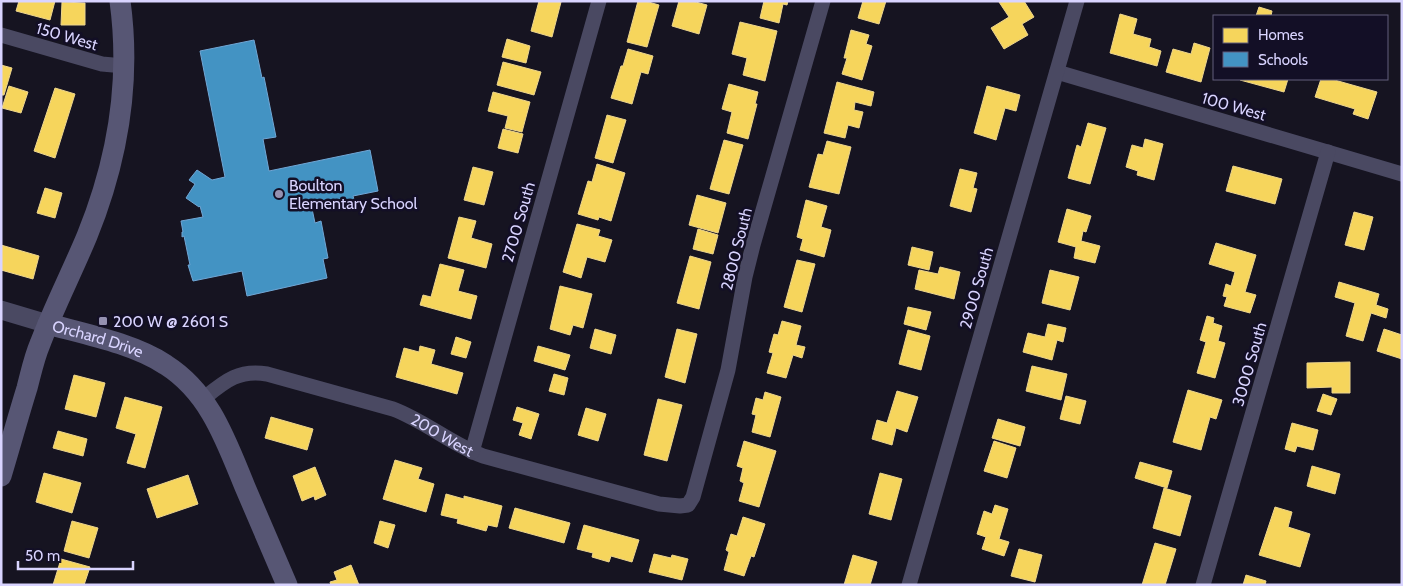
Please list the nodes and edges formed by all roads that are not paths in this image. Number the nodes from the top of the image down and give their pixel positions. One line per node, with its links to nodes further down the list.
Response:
1 (120, 1): 6 (main road, Orchard Drive)
2 (599, 1): 13 (street, 2700 South)
3 (823, 1): 15 (street, 2800 South)
4 (1077, 1): 7 (street, 2900 South)
5 (1, 35): 6 (street, 150 West)
6 (124, 66): 11 (main road, Orchard Drive)
7 (1057, 72): 8 (street, 100 West); 17 (street, 2900 South)
8 (1328, 152): 9 (street, 100 West); 18 (street, 3000 South)
9 (1402, 174)
10 (1, 310): 11 (street)
11 (48, 324): 12 (main road, Orchard Drive); 14 (main road)
12 (203, 399): 13 (street, 200 West); 16 (main road, Orchard Drive)
13 (472, 452): 15 (street, 200 West)
14 (1, 476)
15 (688, 505)
16 (287, 585)
17 (909, 585)
18 (1203, 585)

